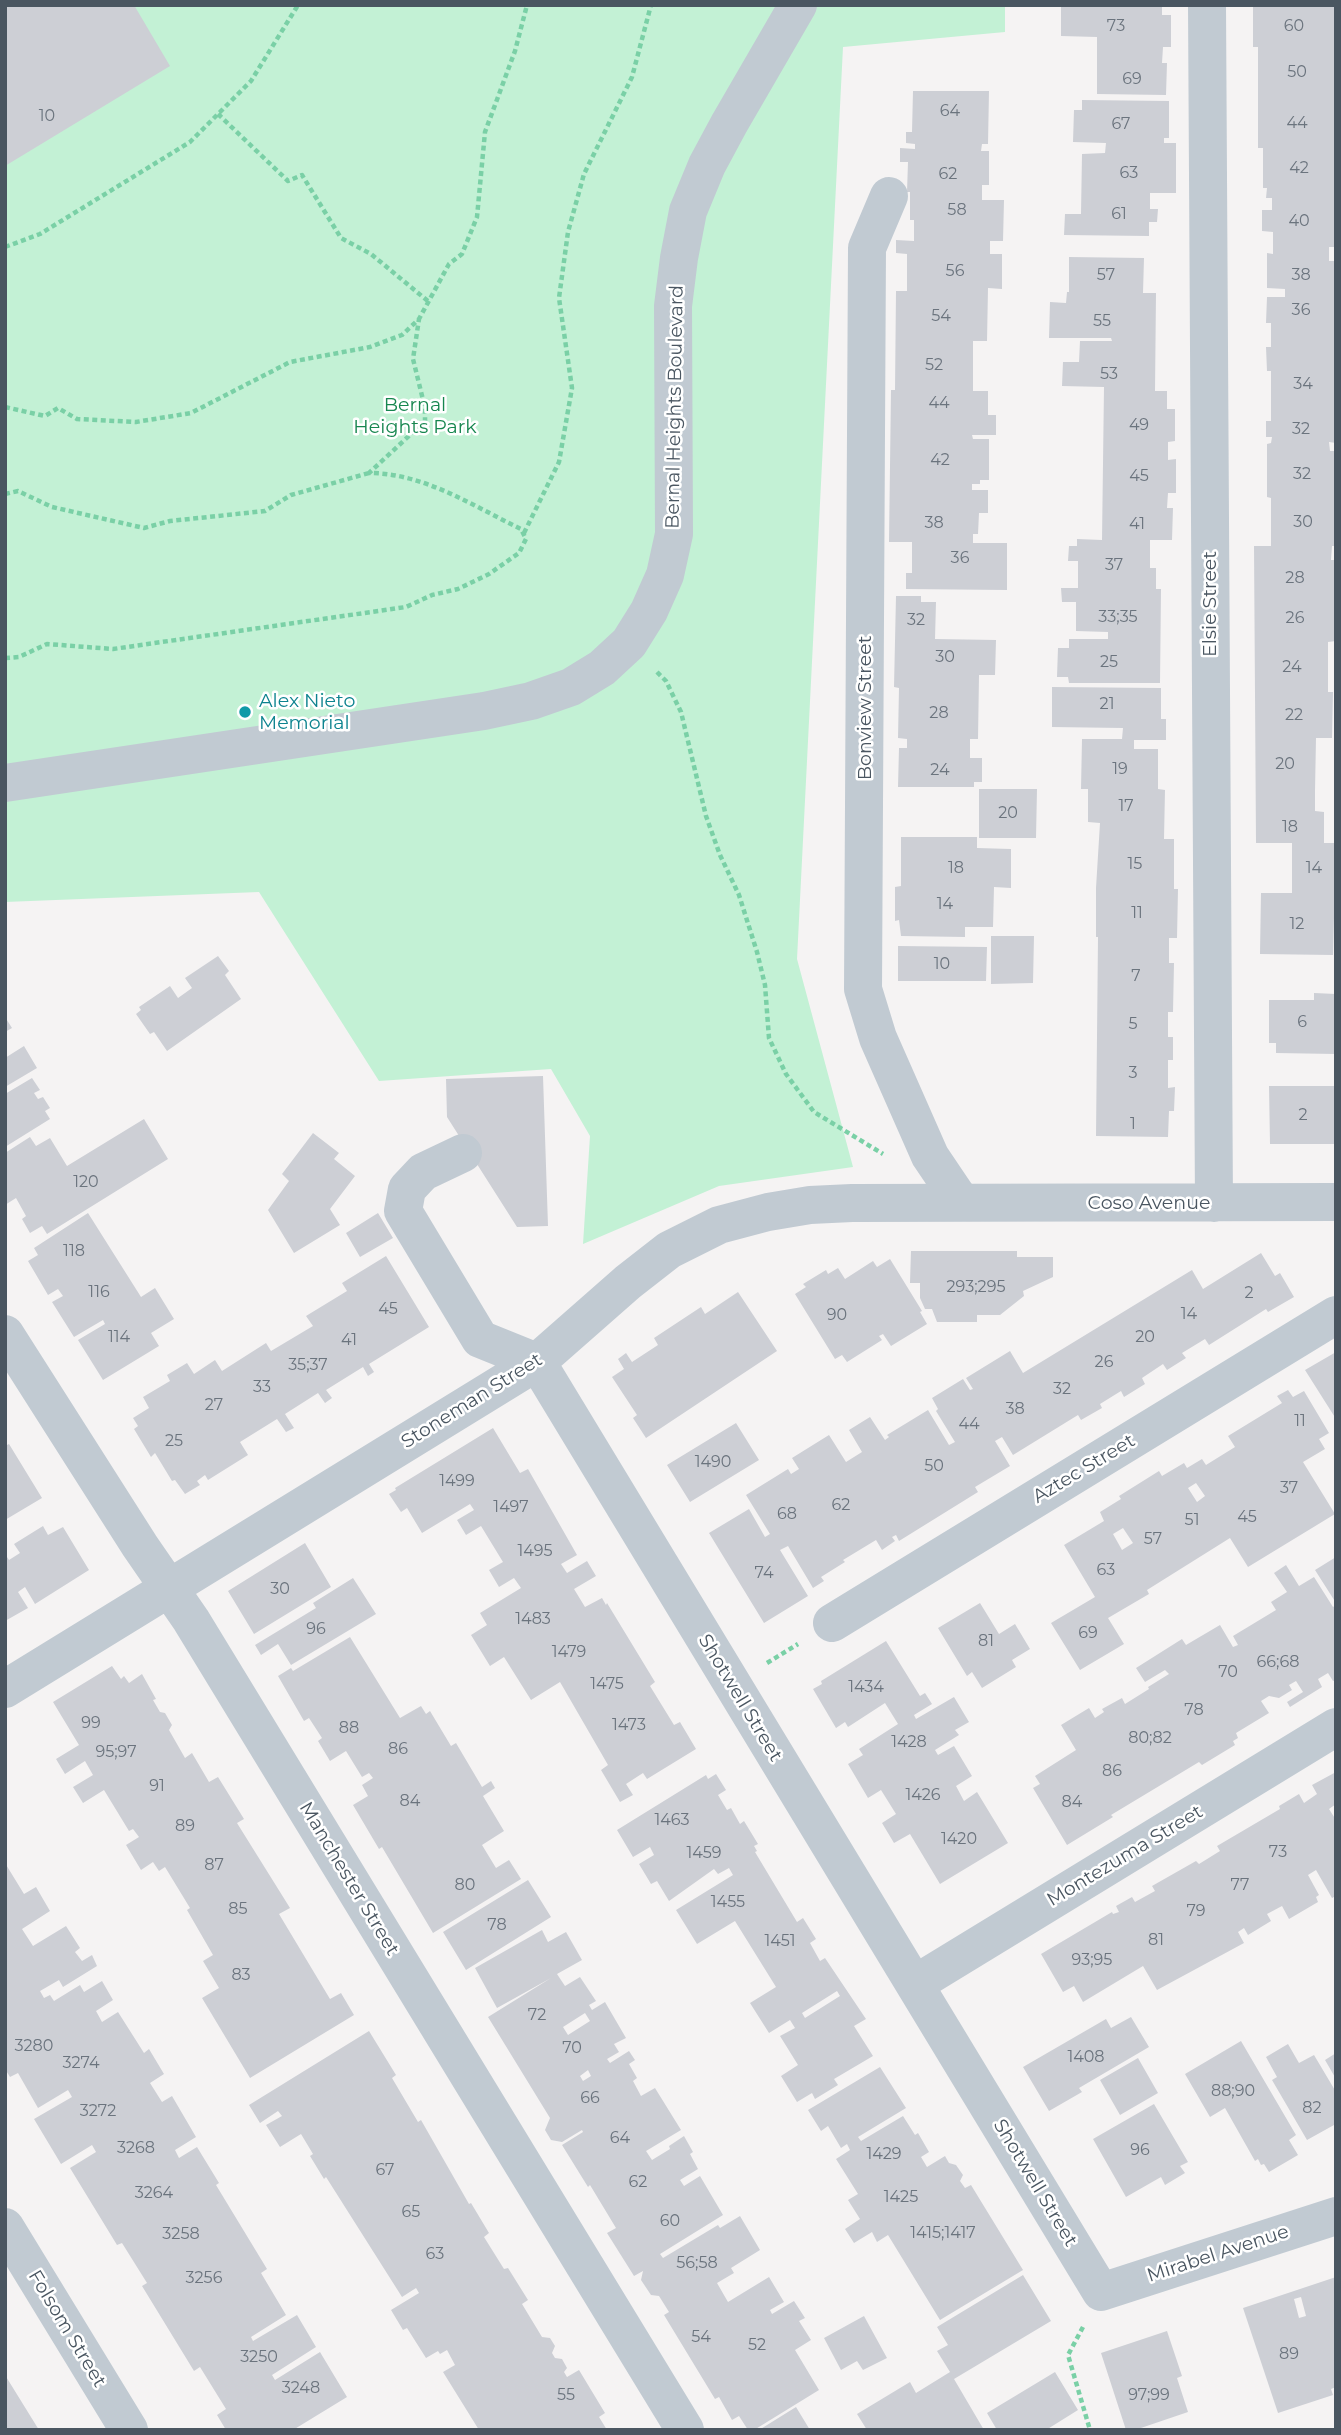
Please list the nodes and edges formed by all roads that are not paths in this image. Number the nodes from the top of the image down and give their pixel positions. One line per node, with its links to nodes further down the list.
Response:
1 (799, 5): 4 (street, Bernal Heights Boulevard)
2 (1207, 5): 8 (street, Elsie Street)
3 (889, 196): 6 (street, Bonview Street)
4 (5, 783)
5 (463, 1153): 11 (street)
6 (961, 1202): 8 (street, Coso Avenue); 11 (street, Stoneman Street)
7 (1336, 1202): 8 (street, Coso Avenue)
8 (1214, 1203)
9 (1336, 1315): 13 (street, Aztec Street)
10 (5, 1334): 12 (street, Manchester Street)
11 (537, 1363): 12 (street, Stoneman Street); 16 (street, Shotwell Street)
12 (168, 1588): 14 (street, Stoneman Street); 21 (street, Manchester Street)
13 (832, 1623)
14 (5, 1689)
15 (1336, 1727): 16 (street, Montezuma Street)
16 (915, 1984): 19 (street, Shotwell Street)
17 (1336, 2216): 19 (street, Mirabel Avenue)
18 (5, 2227): 20 (street, Folsom Street)
19 (1101, 2292)
20 (118, 2426)
21 (685, 2430)

